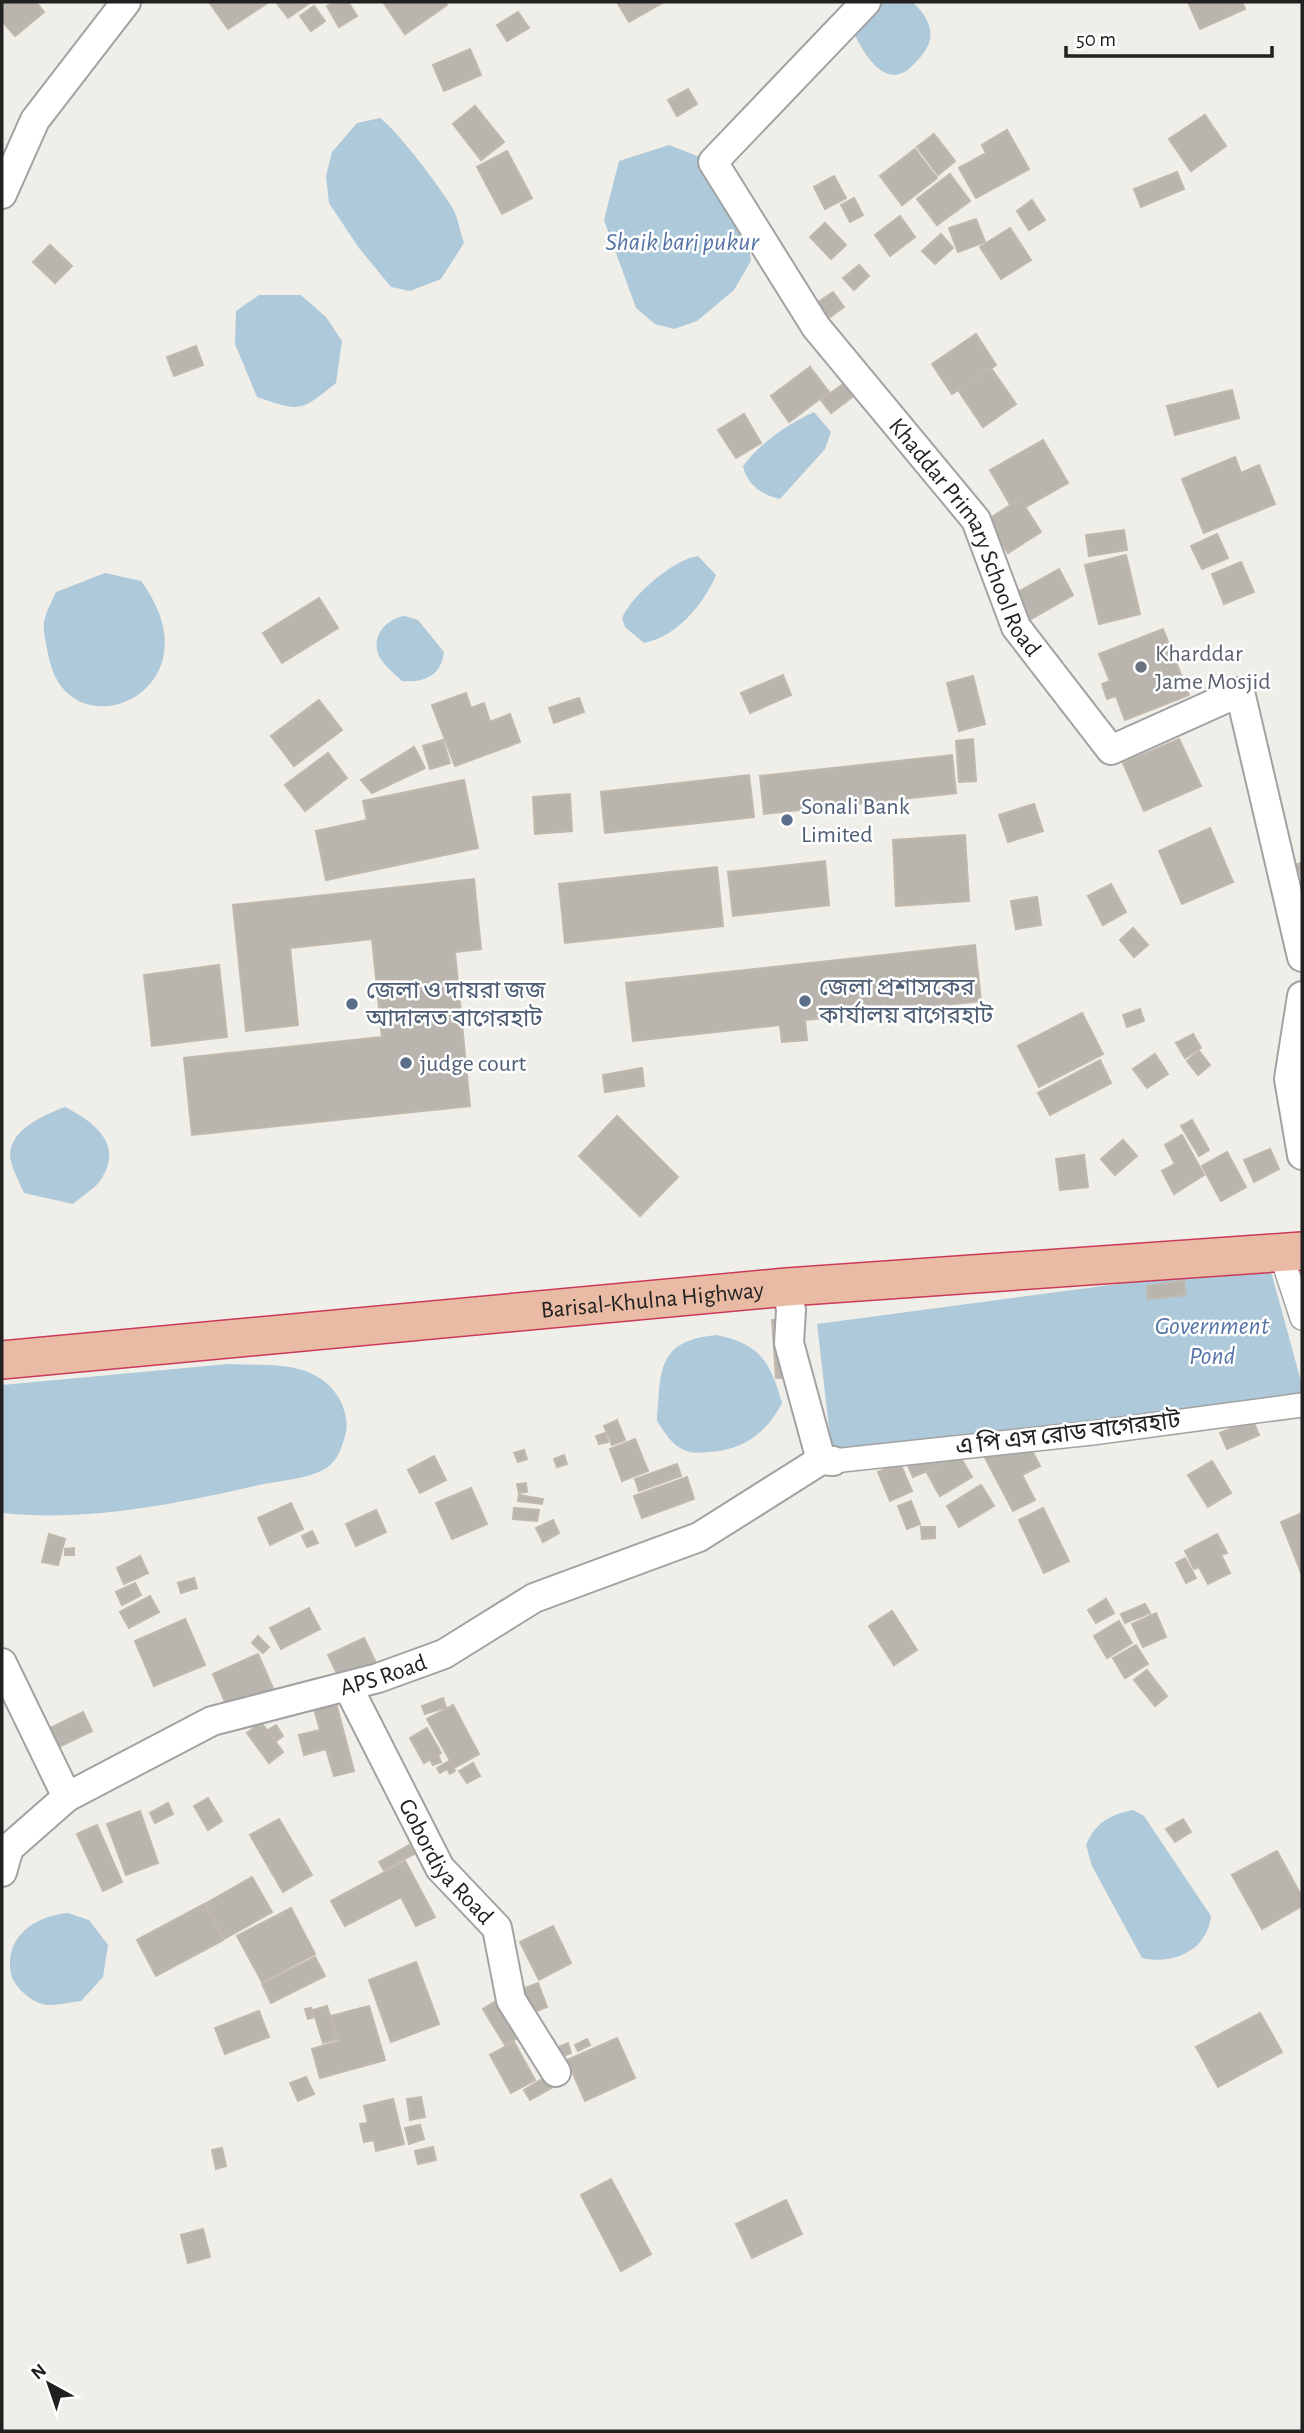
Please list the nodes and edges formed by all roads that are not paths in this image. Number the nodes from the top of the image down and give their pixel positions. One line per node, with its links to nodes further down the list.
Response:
1 (126, 2): 3 (street)
2 (866, 2): 4 (street, Khaddar Primary School Road)
3 (2, 194)
4 (1302, 957)
5 (1302, 996): 6 (street)
6 (1302, 1154)
7 (1291, 1252): 8 (highway, Barisal-Khulna Highway); 9 (street)
8 (787, 1287): 10 (highway, Barisal-Khulna Highway); 12 (street)
9 (1302, 1318)
10 (2, 1360)
11 (1302, 1405): 12 (street, এ পি এস রোড বাগেরহাট)
12 (827, 1461): 14 (street, APS Road)
13 (2, 1663): 15 (street)
14 (348, 1687): 15 (street, APS Road); 17 (street, Gobordiya Road)
15 (67, 1797): 16 (street, APS Road)
16 (2, 1872)
17 (556, 2072)

